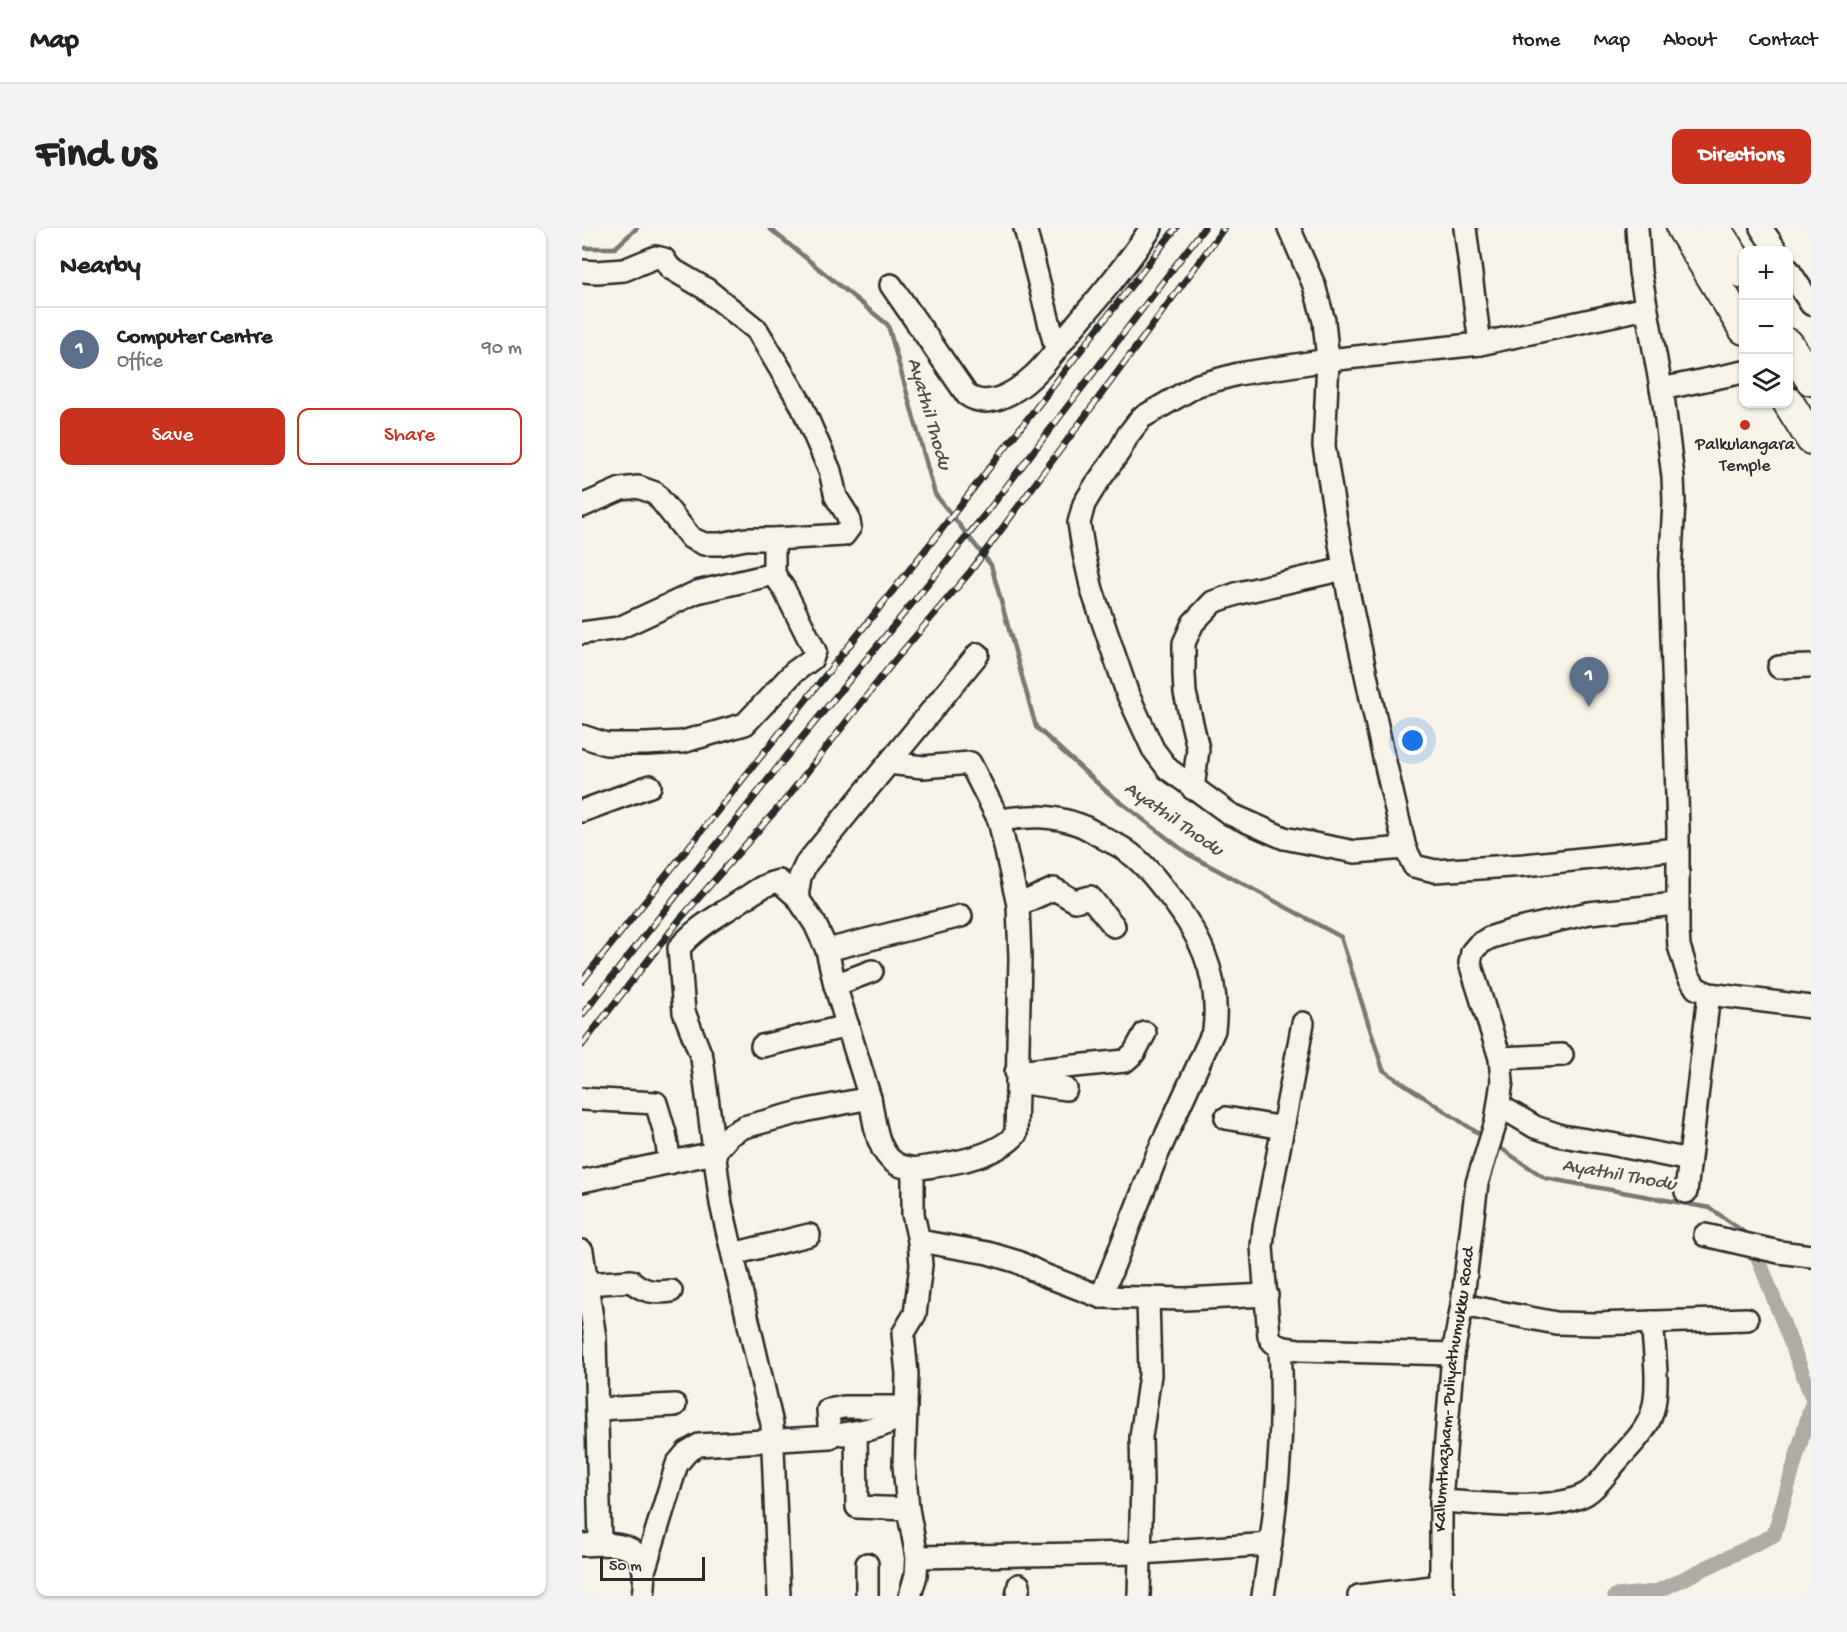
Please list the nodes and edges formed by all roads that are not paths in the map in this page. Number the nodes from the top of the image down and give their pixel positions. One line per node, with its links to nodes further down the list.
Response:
1 (1024, 228): 18 (street)
2 (1289, 228): 20 (street)
3 (1465, 228): 17 (street)
4 (1637, 228): 15 (street)
5 (1682, 228): 16 (highway)
6 (1715, 228): 10 (highway)
7 (1761, 228): 9 (street)
8 (1144, 233): 18 (street)
9 (1773, 246)
10 (1739, 267)
11 (582, 271): 27 (street)
12 (1793, 277): 14 (street)
13 (891, 285): 18 (street)
14 (1811, 304)
15 (1646, 308): 17 (street); 23 (street)
16 (1739, 322)
17 (1480, 344): 20 (street)
18 (1056, 349)
19 (1793, 352): 22 (highway)
20 (1328, 360): 28 (street); 37 (street)
21 (1739, 373): 23 (street)
22 (1811, 380)
23 (1661, 389): 41 (street)
24 (1792, 408): 25 (highway)
25 (1811, 439)
26 (582, 506): 27 (street)
27 (774, 539): 29 (street)
28 (1344, 569): 37 (street); 40 (street)
29 (774, 574): 30 (street); 34 (street)
30 (582, 633)
31 (978, 654): 35 (street)
32 (1811, 666): 33 (street)
33 (1779, 667)
34 (582, 736)
35 (889, 763): 39 (street); 42 (street)
36 (650, 786): 38 (street)
37 (1193, 789): 40 (street)
38 (582, 811)
39 (999, 820): 44 (street); 80 (street)
40 (1405, 848): 41 (street)
41 (1677, 849): 43 (street)
42 (797, 897): 47 (street); 65 (street)
43 (1676, 903): 50 (street); 57 (street)
44 (1018, 905): 46 (street); 58 (street)
45 (961, 916): 47 (street)
46 (1114, 926)
47 (827, 950): 49 (street)
48 (872, 971): 49 (street)
49 (835, 985): 53 (street)
50 (1709, 994): 51 (street); 66 (street)
51 (1811, 1007)
52 (1303, 1023): 64 (street)
53 (848, 1026): 55 (street); 60 (street)
54 (1144, 1033): 58 (street)
55 (762, 1046)
56 (1562, 1055): 57 (street)
57 (1500, 1058): 62 (street)
58 (1016, 1077): 59 (street); 68 (street)
59 (1066, 1089)
60 (870, 1098): 65 (street); 68 (street)
61 (582, 1099): 67 (street)
62 (1498, 1114): 66 (street); 82 (street, Kallumthazham- Puliyathumukku Road)
63 (1226, 1118): 64 (street)
64 (1282, 1128): 79 (street)
65 (714, 1153): 67 (street); 75 (street)
66 (1689, 1160): 70 (street)
67 (670, 1163): 69 (street)
68 (914, 1168): 73 (street)
69 (582, 1181)
70 (1686, 1192)
71 (809, 1235): 75 (street)
72 (1706, 1235): 76 (street)
73 (920, 1241): 80 (street); 89 (street)
74 (582, 1251): 77 (street)
75 (733, 1254): 93 (street)
76 (1811, 1256)
77 (586, 1284): 78 (street); 87 (street)
78 (671, 1291)
79 (1267, 1295): 81 (street); 85 (street)
80 (1101, 1297): 81 (street)
81 (1148, 1298): 98 (street)
82 (1462, 1305): 84 (street); 86 (street, Kallumthazham- Puliyathumukku Road)
83 (1747, 1319): 84 (street)
84 (1652, 1322): 94 (street)
85 (1280, 1347): 86 (street); 97 (street)
86 (1453, 1354): 94 (street, Kallumthazham- Puliyathumukku Road)
87 (589, 1365): 90 (street)
88 (675, 1405): 90 (street)
89 (906, 1407): 91 (street); 92 (street); 95 (street)
90 (598, 1409): 96 (street)
91 (856, 1432): 92 (street); 95 (street)
92 (830, 1437): 93 (street)
93 (774, 1440): 101 (street); 104 (street)
94 (1441, 1501): 102 (street, Kallumthazham- Puliyathumukku Road)
95 (908, 1509): 99 (street)
96 (591, 1544): 101 (street)
97 (1271, 1544): 98 (street); 108 (street)
98 (1141, 1553): 99 (street); 107 (street)
99 (917, 1557): 106 (street)
100 (867, 1564): 105 (street)
101 (645, 1568): 103 (street)
102 (1442, 1591): 109 (street)
103 (643, 1596)
104 (779, 1596)
105 (867, 1596)
106 (910, 1596)
107 (1139, 1596)
108 (1263, 1596)
109 (1359, 1596)

